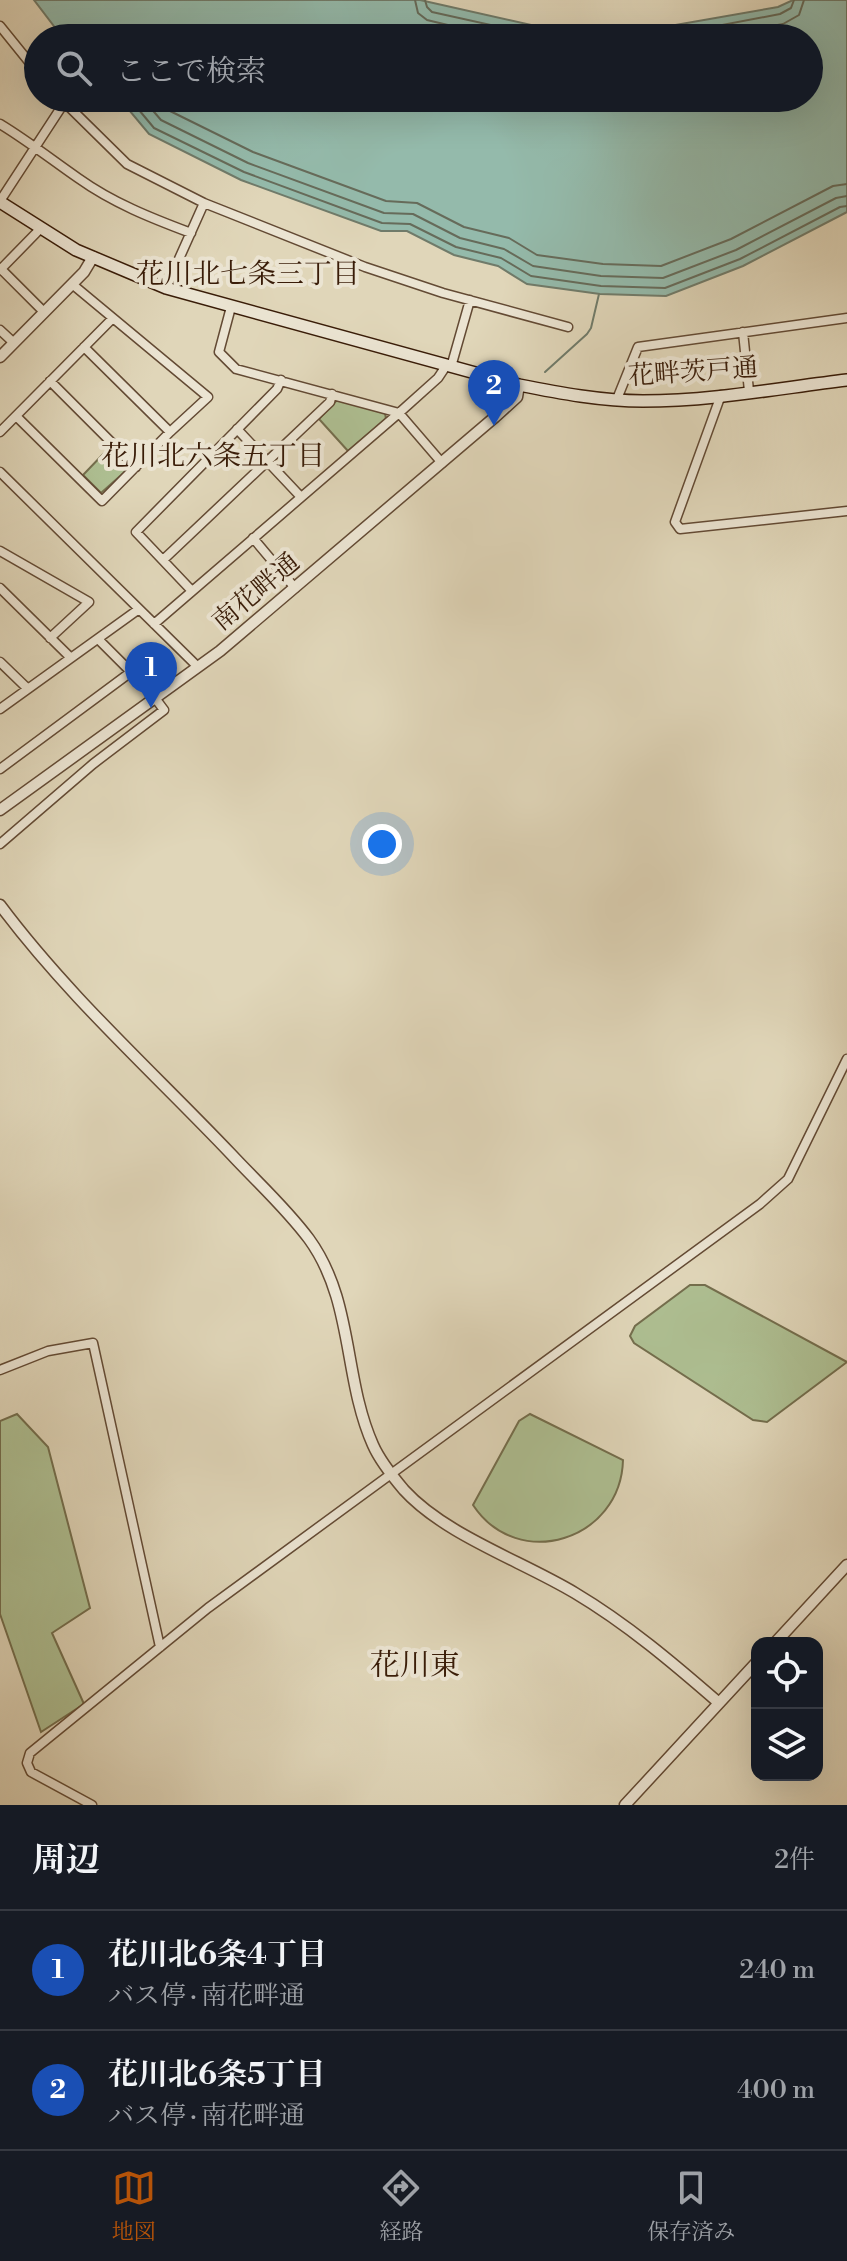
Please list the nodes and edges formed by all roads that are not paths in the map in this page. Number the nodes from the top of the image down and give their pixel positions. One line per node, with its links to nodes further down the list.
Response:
1 (0, 26): 2 (street)
2 (24, 56)
3 (55, 112): 6 (street)
4 (74, 112): 7 (street)
5 (0, 124): 6 (street)
6 (37, 146): 8 (street); 10 (street)
7 (204, 203): 10 (street); 15 (street)
8 (2, 206): 9 (main road, 花畔茨戸通)
9 (41, 228): 11 (main road, 花畔茨戸通); 12 (street)
10 (191, 233): 14 (street)
11 (93, 257): 13 (street); 14 (main road, 花畔茨戸通)
12 (0, 270): 17 (street)
13 (72, 284): 17 (street); 19 (street)
14 (166, 288): 16 (main road, 花畔茨戸通)
15 (470, 300): 20 (street); 26 (street)
16 (231, 307): 26 (main road, 花畔茨戸通); 27 (street)
17 (44, 312): 23 (street)
18 (847, 318): 22 (street)
19 (112, 319): 24 (street); 39 (street)
20 (568, 327)
21 (0, 330): 23 (street)
22 (743, 332): 31 (street); 34 (street)
23 (14, 343): 25 (street)
24 (84, 347): 29 (street); 39 (street)
25 (0, 357)
26 (448, 366): 30 (main road, 花畔茨戸通); 35 (street)
27 (281, 380): 32 (street); 37 (street)
28 (847, 380): 31 (main road, 花畔茨戸通)
29 (50, 381): 36 (street); 42 (street)
30 (519, 385): 34 (main road, 花畔茨戸通); 41 (street, 南花畔通)
31 (749, 391): 33 (main road, 花畔茨戸通)
32 (332, 394): 35 (street); 40 (street)
33 (721, 395): 34 (main road, 花畔茨戸通); 45 (street)
34 (617, 399)
35 (399, 413): 41 (street); 44 (street)
36 (16, 416): 38 (street); 42 (street)
37 (237, 429): 40 (street); 48 (street)
38 (0, 432)
39 (170, 432): 42 (street)
40 (269, 462): 44 (street); 48 (street)
41 (442, 463): 50 (street, 南花畔通)
42 (136, 467)
43 (0, 472): 52 (street)
44 (301, 497): 46 (street)
45 (847, 511)
46 (253, 538): 50 (street); 51 (street)
47 (0, 551): 54 (street)
48 (163, 560): 51 (street)
49 (0, 588): 54 (street)
50 (295, 588): 58 (street, 南花畔通)
51 (192, 591): 53 (street)
52 (139, 609): 53 (street); 55 (street)
53 (154, 624): 58 (street)
54 (50, 638): 56 (street)
55 (98, 639): 56 (street); 62 (street)
56 (71, 658): 59 (street)
57 (0, 662): 59 (street)
58 (198, 667): 60 (street, 南花畔通)
59 (28, 689): 61 (street)
60 (155, 698): 63 (street, 南花畔通); 64 (street)
61 (0, 709)
62 (0, 769)
63 (0, 810)
64 (0, 844)
65 (0, 905): 68 (street)
66 (847, 1059): 68 (street)
67 (0, 1370): 71 (street)
68 (392, 1475): 71 (street); 73 (street)
69 (847, 1565): 70 (street)
70 (781, 1637)
71 (160, 1647): 74 (street)
72 (751, 1668): 73 (street)
73 (719, 1703): 75 (street)
74 (92, 1805)
75 (625, 1805)

